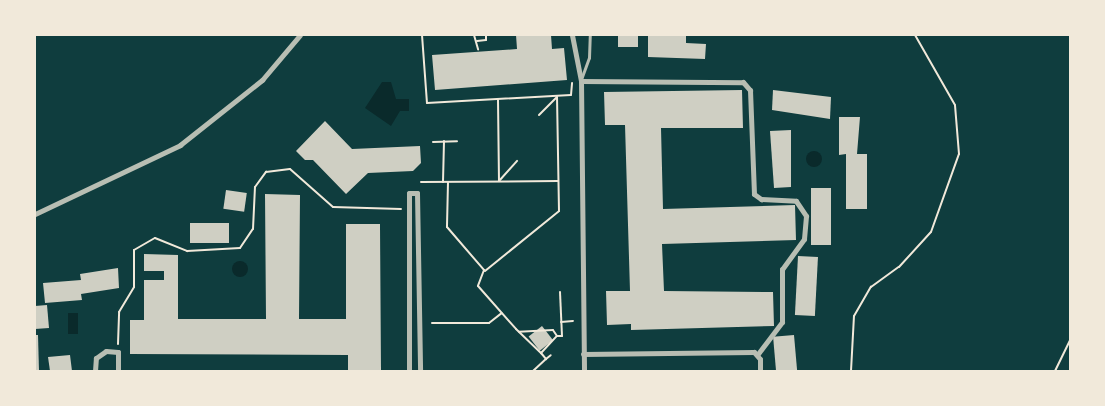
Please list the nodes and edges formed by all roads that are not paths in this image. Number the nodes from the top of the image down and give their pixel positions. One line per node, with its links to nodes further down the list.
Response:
1 (300, 35): 5 (street)
2 (572, 35): 4 (street)
3 (590, 35): 4 (lane)
4 (581, 81): 6 (street); 7 (street)
5 (35, 214)
6 (583, 354): 7 (street); 12 (street)
7 (757, 355): 13 (street)
8 (96, 371): 9 (street)
9 (118, 371)
10 (409, 371): 11 (street)
11 (420, 371)
12 (584, 371)
13 (760, 371)

